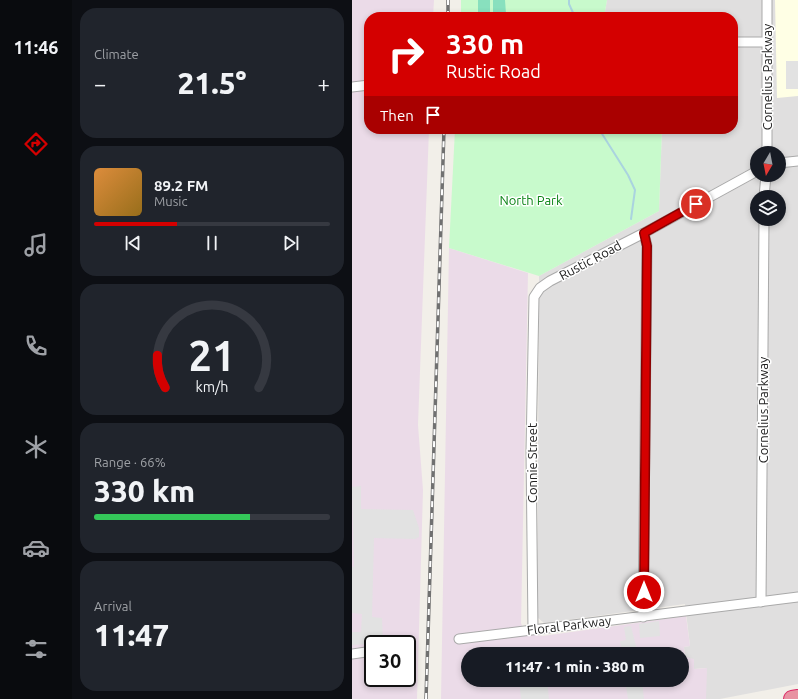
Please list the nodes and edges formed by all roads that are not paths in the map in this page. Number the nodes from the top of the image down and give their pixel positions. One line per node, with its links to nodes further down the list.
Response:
1 (767, 0): 3 (street, Cornelius Parkway)
2 (738, 42): 3 (street)
3 (767, 42): 6 (street, Cornelius Parkway)
4 (364, 86): 5 (street)
5 (352, 87)
6 (767, 146)
7 (798, 161): 8 (street)
8 (786, 162)
9 (750, 175): 11 (street, Rustic Road)
10 (764, 226): 14 (street, Cornelius Parkway)
11 (644, 233): 12 (street, Rustic Road); 15 (street)
12 (534, 297): 16 (street, Connie Street)
13 (798, 597): 14 (street, Floral Parkway)
14 (761, 602): 15 (street, Floral Parkway)
15 (644, 617): 16 (street, Floral Parkway)
16 (533, 629): 17 (street, Floral Parkway)
17 (458, 639)
18 (364, 652): 19 (street)
19 (352, 654)
20 (798, 698): 21 (highway)
21 (792, 699)

